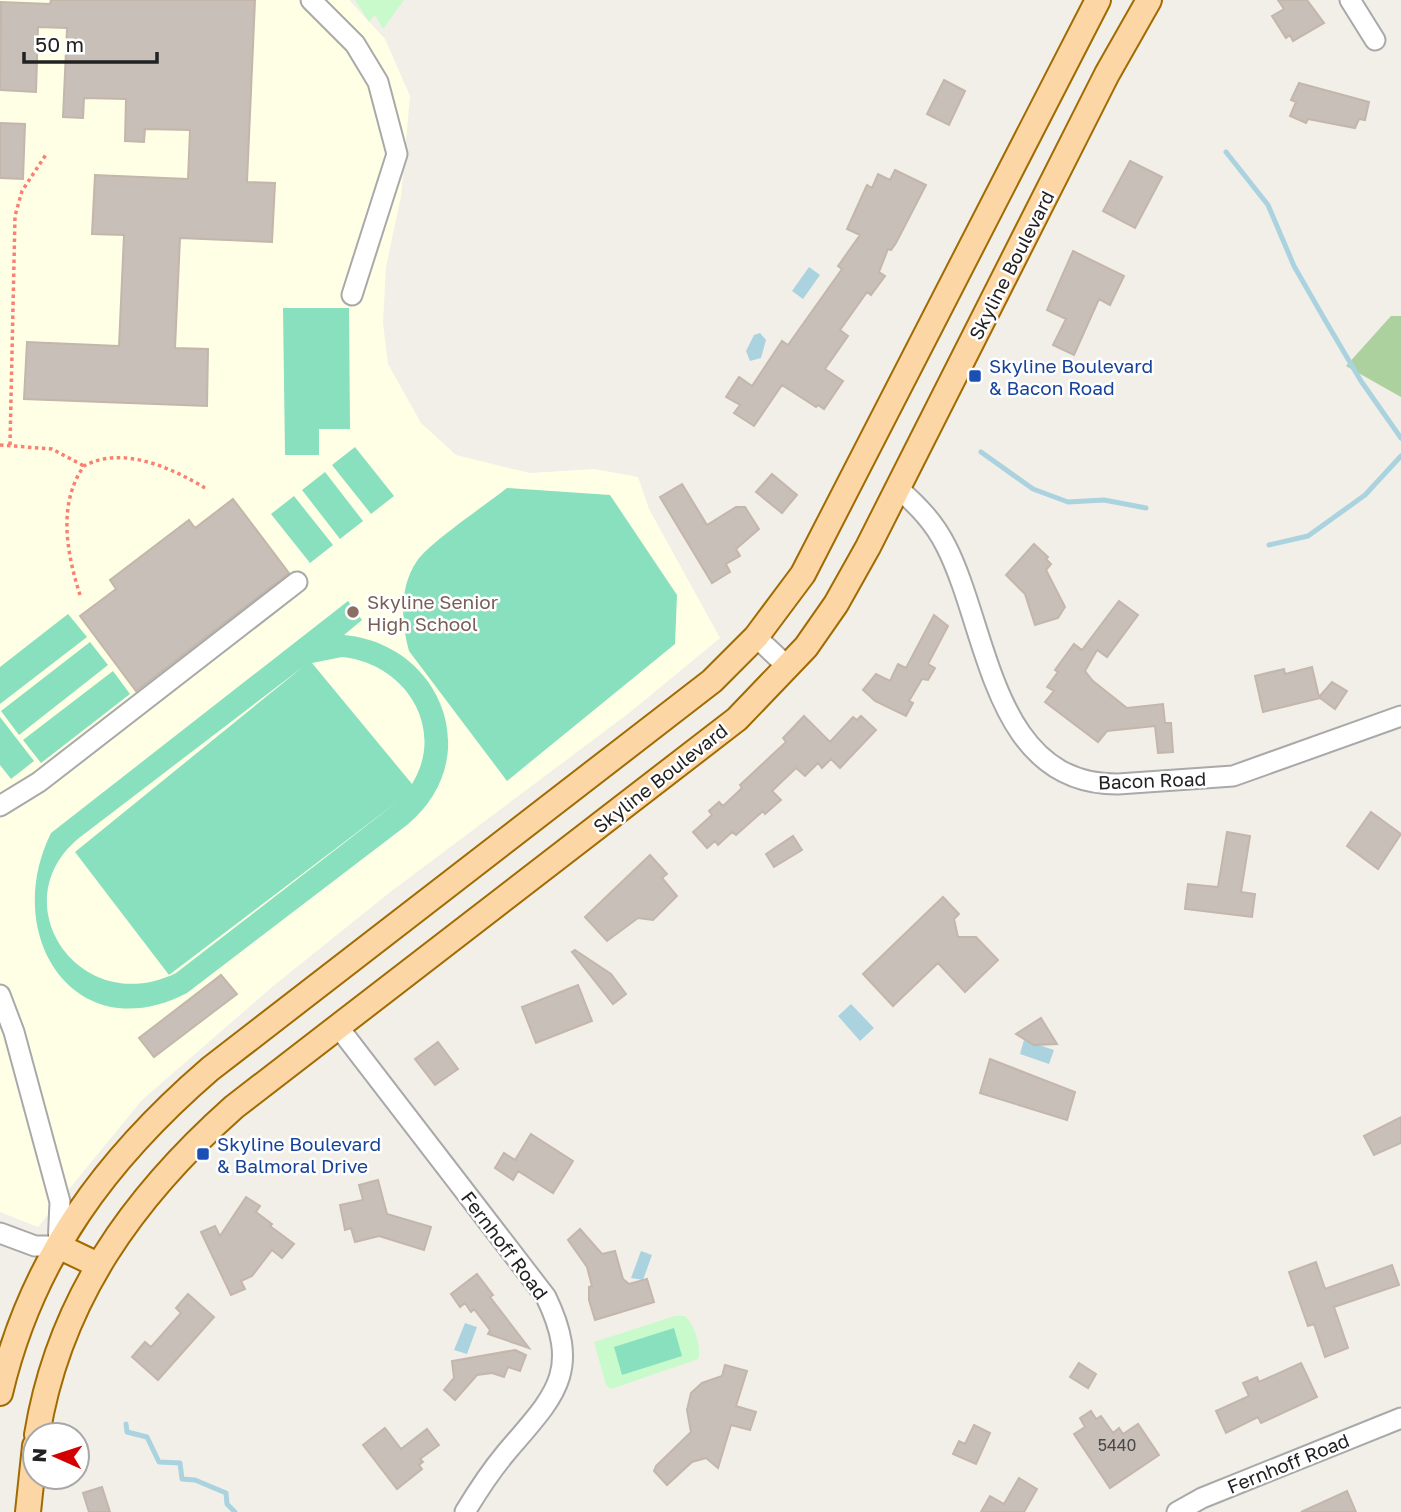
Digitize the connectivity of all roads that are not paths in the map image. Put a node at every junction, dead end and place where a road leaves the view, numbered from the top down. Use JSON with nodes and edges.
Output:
{"nodes":[{"id":1,"x":311,"y":0,"type":"edge"},
{"id":2,"x":1098,"y":0,"type":"edge"},
{"id":3,"x":1149,"y":0,"type":"edge"},
{"id":4,"x":1350,"y":0,"type":"edge"},
{"id":5,"x":1375,"y":40,"type":"dead end"},
{"id":6,"x":352,"y":295,"type":"dead end"},
{"id":7,"x":898,"y":488,"type":"junction"},
{"id":8,"x":297,"y":582,"type":"dead end"},
{"id":9,"x":756,"y":637,"type":"junction"},
{"id":10,"x":789,"y":668,"type":"junction"},
{"id":11,"x":1401,"y":716,"type":"edge"},
{"id":12,"x":0,"y":806,"type":"edge"},
{"id":13,"x":0,"y":995,"type":"edge"},
{"id":14,"x":339,"y":1027,"type":"junction"},
{"id":15,"x":0,"y":1233,"type":"edge"},
{"id":16,"x":58,"y":1246,"type":"junction"},
{"id":17,"x":98,"y":1265,"type":"junction"},
{"id":18,"x":0,"y":1393,"type":"edge"},
{"id":19,"x":1401,"y":1418,"type":"edge"},
{"id":20,"x":40,"y":1421,"type":"edge"},
{"id":21,"x":30,"y":1491,"type":"edge"},
{"id":22,"x":28,"y":1512,"type":"edge"},
{"id":23,"x":465,"y":1512,"type":"edge"},
{"id":24,"x":1177,"y":1512,"type":"edge"}],
"edges":[{"from":1,"to":6,"type":"street"},
{"from":2,"to":9,"type":"main road"},
{"from":3,"to":7,"type":"main road","name":"Skyline Boulevard"},
{"from":4,"to":5,"type":"street"},
{"from":7,"to":10,"type":"main road","name":"Skyline Boulevard"},
{"from":7,"to":11,"type":"street","name":"Bacon Road"},
{"from":8,"to":12,"type":"street"},
{"from":9,"to":10,"type":"street"},
{"from":9,"to":16,"type":"main road"},
{"from":10,"to":14,"type":"main road","name":"Skyline Boulevard"},
{"from":13,"to":16,"type":"street"},
{"from":14,"to":17,"type":"main road","name":"Skyline Boulevard"},
{"from":14,"to":23,"type":"street","name":"Fernhoff Road"},
{"from":15,"to":16,"type":"street"},
{"from":16,"to":17,"type":"main road"},
{"from":16,"to":18,"type":"main road"},
{"from":17,"to":20,"type":"main road","name":"Skyline Boulevard"},
{"from":19,"to":24,"type":"street","name":"Fernhoff Road"},
{"from":21,"to":22,"type":"main road"}]}
